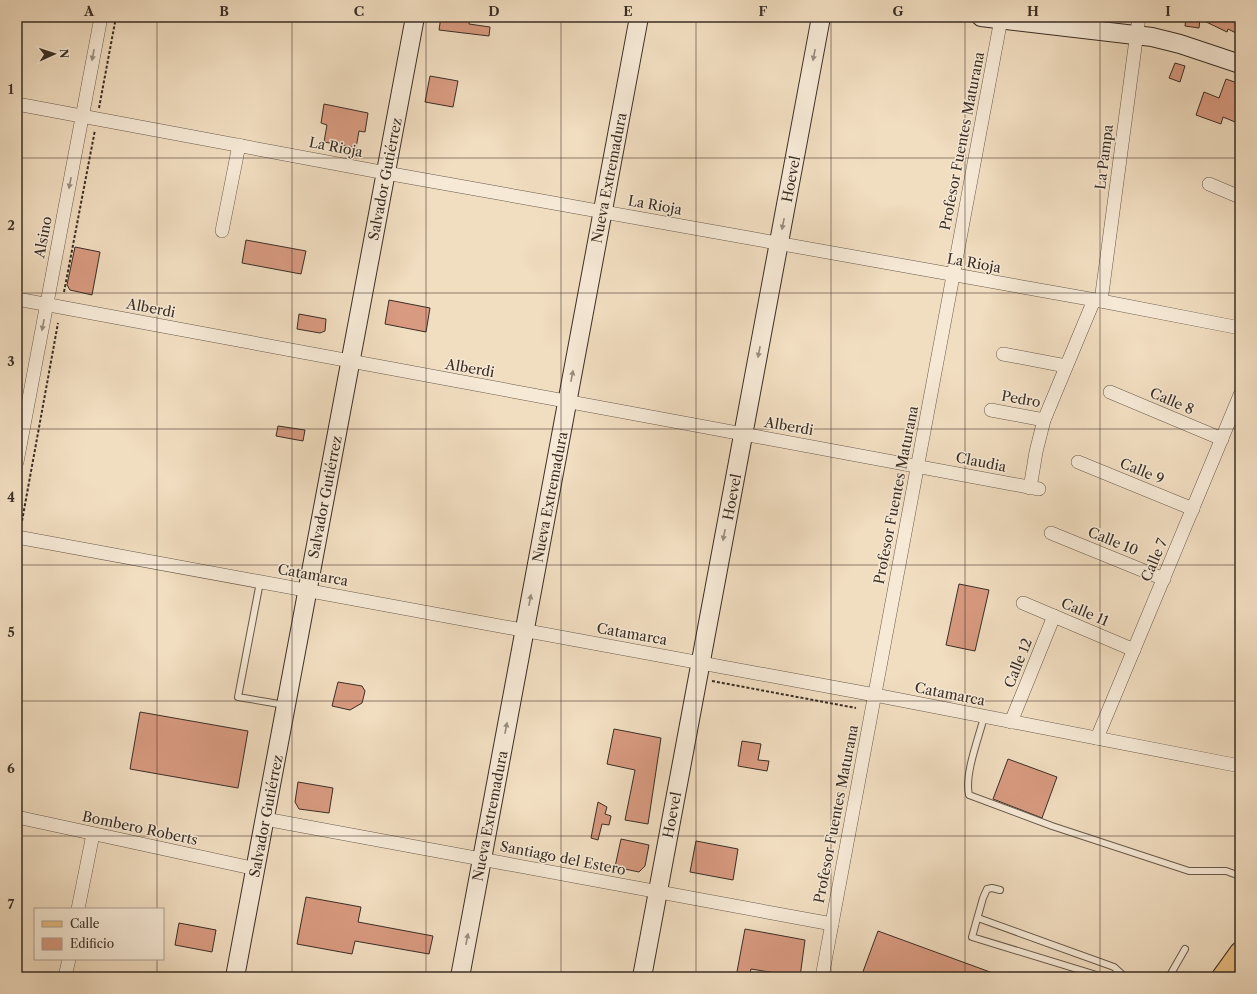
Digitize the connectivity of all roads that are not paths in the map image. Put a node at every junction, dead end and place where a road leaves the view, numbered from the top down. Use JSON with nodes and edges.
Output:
{"nodes":[{"id":1,"x":101,"y":17,"type":"edge"},
{"id":2,"x":415,"y":17,"type":"edge"},
{"id":3,"x":639,"y":17,"type":"edge"},
{"id":4,"x":821,"y":17,"type":"edge"},
{"id":5,"x":981,"y":17,"type":"edge"},
{"id":6,"x":1139,"y":17,"type":"edge"},
{"id":7,"x":1001,"y":19,"type":"junction"},
{"id":8,"x":1069,"y":22,"type":"edge"},
{"id":9,"x":1136,"y":35,"type":"junction"},
{"id":10,"x":1240,"y":64,"type":"edge"},
{"id":11,"x":17,"y":104,"type":"edge"},
{"id":12,"x":82,"y":116,"type":"junction"},
{"id":13,"x":239,"y":145,"type":"junction"},
{"id":14,"x":386,"y":173,"type":"junction"},
{"id":15,"x":1209,"y":184,"type":"dead end"},
{"id":16,"x":1240,"y":197,"type":"edge"},
{"id":17,"x":602,"y":212,"type":"junction"},
{"id":18,"x":222,"y":231,"type":"dead end"},
{"id":19,"x":779,"y":244,"type":"junction"},
{"id":20,"x":953,"y":275,"type":"junction"},
{"id":21,"x":17,"y":299,"type":"edge"},
{"id":22,"x":1098,"y":301,"type":"junction"},
{"id":23,"x":47,"y":305,"type":"junction"},
{"id":24,"x":1240,"y":328,"type":"edge"},
{"id":25,"x":1003,"y":354,"type":"dead end"},
{"id":26,"x":350,"y":362,"type":"junction"},
{"id":27,"x":1066,"y":366,"type":"junction"},
{"id":28,"x":1110,"y":392,"type":"dead end"},
{"id":29,"x":1240,"y":395,"type":"edge"},
{"id":30,"x":567,"y":402,"type":"junction"},
{"id":31,"x":991,"y":410,"type":"dead end"},
{"id":32,"x":1237,"y":411,"type":"edge"},
{"id":33,"x":1044,"y":420,"type":"junction"},
{"id":34,"x":744,"y":434,"type":"junction"},
{"id":35,"x":1222,"y":439,"type":"junction"},
{"id":36,"x":17,"y":462,"type":"edge"},
{"id":37,"x":1078,"y":462,"type":"dead end"},
{"id":38,"x":917,"y":466,"type":"junction"},
{"id":39,"x":1034,"y":488,"type":"joint"},
{"id":40,"x":1193,"y":509,"type":"junction"},
{"id":41,"x":1051,"y":533,"type":"dead end"},
{"id":42,"x":17,"y":536,"type":"edge"},
{"id":43,"x":1164,"y":579,"type":"junction"},
{"id":44,"x":260,"y":582,"type":"junction"},
{"id":45,"x":308,"y":590,"type":"junction"},
{"id":46,"x":1023,"y":604,"type":"dead end"},
{"id":47,"x":1054,"y":616,"type":"junction"},
{"id":48,"x":525,"y":630,"type":"junction"},
{"id":49,"x":1134,"y":650,"type":"junction"},
{"id":50,"x":700,"y":663,"type":"junction"},
{"id":51,"x":875,"y":695,"type":"junction"},
{"id":52,"x":286,"y":706,"type":"junction"},
{"id":53,"x":984,"y":717,"type":"junction"},
{"id":54,"x":1011,"y":722,"type":"junction"},
{"id":55,"x":1098,"y":738,"type":"junction"},
{"id":56,"x":1240,"y":766,"type":"edge"},
{"id":57,"x":17,"y":817,"type":"edge"},
{"id":58,"x":265,"y":819,"type":"junction"},
{"id":59,"x":92,"y":834,"type":"junction"},
{"id":60,"x":482,"y":859,"type":"junction"},
{"id":61,"x":256,"y":869,"type":"junction"},
{"id":62,"x":1240,"y":876,"type":"edge"},
{"id":63,"x":1000,"y":890,"type":"dead end"},
{"id":64,"x":658,"y":892,"type":"junction"},
{"id":65,"x":78,"y":908,"type":"edge"},
{"id":66,"x":978,"y":918,"type":"junction"},
{"id":67,"x":832,"y":924,"type":"junction"},
{"id":68,"x":1185,"y":949,"type":"dead end"},
{"id":69,"x":1240,"y":952,"type":"edge"},
{"id":70,"x":69,"y":960,"type":"edge"},
{"id":71,"x":65,"y":977,"type":"edge"},
{"id":72,"x":236,"y":977,"type":"edge"},
{"id":73,"x":460,"y":977,"type":"edge"},
{"id":74,"x":642,"y":977,"type":"edge"},
{"id":75,"x":822,"y":977,"type":"edge"},
{"id":76,"x":1103,"y":977,"type":"edge"},
{"id":77,"x":1124,"y":977,"type":"edge"},
{"id":78,"x":1169,"y":977,"type":"edge"},
{"id":79,"x":1222,"y":977,"type":"edge"}],
"edges":[{"from":1,"to":12,"type":"street","name":"Alsino","one_way":true},
{"from":2,"to":14,"type":"street","name":"Salvador Gutiérrez"},
{"from":3,"to":17,"type":"street","name":"Nueva Extremadura"},
{"from":4,"to":19,"type":"street","name":"Hoevel","one_way":true},
{"from":5,"to":7,"type":"street"},
{"from":6,"to":9,"type":"street","name":"La Pampa"},
{"from":7,"to":8,"type":"street"},
{"from":7,"to":20,"type":"street","name":"Profesor Fuentes Maturana"},
{"from":8,"to":9,"type":"street"},
{"from":9,"to":10,"type":"street"},
{"from":9,"to":22,"type":"street","name":"La Pampa"},
{"from":11,"to":12,"type":"street","name":"La Rioja"},
{"from":12,"to":13,"type":"street","name":"La Rioja"},
{"from":12,"to":23,"type":"street","name":"Alsino","one_way":true},
{"from":13,"to":14,"type":"street","name":"La Rioja"},
{"from":13,"to":18,"type":"street"},
{"from":14,"to":17,"type":"street","name":"La Rioja"},
{"from":14,"to":26,"type":"street","name":"Salvador Gutiérrez"},
{"from":15,"to":16,"type":"street"},
{"from":17,"to":19,"type":"street","name":"La Rioja"},
{"from":30,"to":17,"type":"street","name":"Nueva Extremadura","one_way":true},
{"from":19,"to":20,"type":"street","name":"La Rioja"},
{"from":19,"to":34,"type":"street","name":"Hoevel","one_way":true},
{"from":20,"to":22,"type":"street","name":"La Rioja"},
{"from":20,"to":38,"type":"street","name":"Profesor Fuentes Maturana"},
{"from":21,"to":23,"type":"street","name":"Alberdi"},
{"from":22,"to":24,"type":"street","name":"La Rioja"},
{"from":22,"to":27,"type":"street","name":"La Pampa"},
{"from":23,"to":26,"type":"street","name":"Alberdi"},
{"from":23,"to":36,"type":"street","name":"Alsino","one_way":true},
{"from":25,"to":27,"type":"street"},
{"from":26,"to":30,"type":"street","name":"Alberdi"},
{"from":26,"to":45,"type":"street","name":"Salvador Gutiérrez"},
{"from":27,"to":33,"type":"street","name":"La Pampa"},
{"from":28,"to":35,"type":"street","name":"Calle 8"},
{"from":29,"to":32,"type":"street","name":"Calle 7"},
{"from":30,"to":34,"type":"street","name":"Alberdi"},
{"from":48,"to":30,"type":"street","name":"Nueva Extremadura","one_way":true},
{"from":31,"to":33,"type":"street","name":"Pedro"},
{"from":32,"to":35,"type":"street","name":"Calle 7"},
{"from":33,"to":39,"type":"street","name":"La Pampa"},
{"from":34,"to":38,"type":"street","name":"Alberdi"},
{"from":34,"to":50,"type":"street","name":"Hoevel","one_way":true},
{"from":35,"to":40,"type":"street","name":"Calle 7"},
{"from":37,"to":40,"type":"street","name":"Calle 9"},
{"from":38,"to":39,"type":"street","name":"Claudia"},
{"from":38,"to":51,"type":"street","name":"Profesor Fuentes Maturana"},
{"from":40,"to":43,"type":"street","name":"Calle 7"},
{"from":41,"to":43,"type":"street","name":"Calle 10"},
{"from":42,"to":44,"type":"street","name":"Catamarca"},
{"from":43,"to":49,"type":"street","name":"Calle 7"},
{"from":44,"to":45,"type":"street","name":"Catamarca"},
{"from":44,"to":52,"type":"lane"},
{"from":45,"to":48,"type":"street","name":"Catamarca"},
{"from":45,"to":52,"type":"street","name":"Salvador Gutiérrez"},
{"from":46,"to":47,"type":"street","name":"Calle 11"},
{"from":47,"to":49,"type":"street","name":"Calle 11"},
{"from":47,"to":54,"type":"street","name":"Calle 12"},
{"from":48,"to":50,"type":"street","name":"Catamarca"},
{"from":60,"to":48,"type":"street","name":"Nueva Extremadura","one_way":true},
{"from":49,"to":55,"type":"street","name":"Calle 7"},
{"from":50,"to":51,"type":"street","name":"Catamarca"},
{"from":50,"to":64,"type":"street","name":"Hoevel"},
{"from":51,"to":53,"type":"street","name":"Catamarca"},
{"from":51,"to":67,"type":"street","name":"Profesor Fuentes Maturana"},
{"from":52,"to":58,"type":"street","name":"Salvador Gutiérrez"},
{"from":53,"to":54,"type":"street","name":"Catamarca"},
{"from":53,"to":62,"type":"lane"},
{"from":54,"to":55,"type":"street","name":"Catamarca"},
{"from":55,"to":56,"type":"street","name":"Catamarca"},
{"from":57,"to":59,"type":"street","name":"Bombero Roberts"},
{"from":58,"to":60,"type":"street","name":"Santiago del Estero"},
{"from":58,"to":61,"type":"street","name":"Salvador Gutiérrez"},
{"from":59,"to":61,"type":"street","name":"Bombero Roberts"},
{"from":59,"to":65,"type":"street"},
{"from":60,"to":64,"type":"street","name":"Santiago del Estero"},
{"from":73,"to":60,"type":"street","name":"Nueva Extremadura","one_way":true},
{"from":61,"to":72,"type":"street","name":"Salvador Gutiérrez"},
{"from":63,"to":66,"type":"lane"},
{"from":64,"to":67,"type":"street","name":"Santiago del Estero"},
{"from":64,"to":74,"type":"street","name":"Hoevel"},
{"from":66,"to":76,"type":"lane"},
{"from":66,"to":77,"type":"lane"},
{"from":67,"to":75,"type":"street","name":"Profesor Fuentes Maturana"},
{"from":68,"to":78,"type":"lane"},
{"from":69,"to":79,"type":"main road"},
{"from":70,"to":71,"type":"street"}]}
